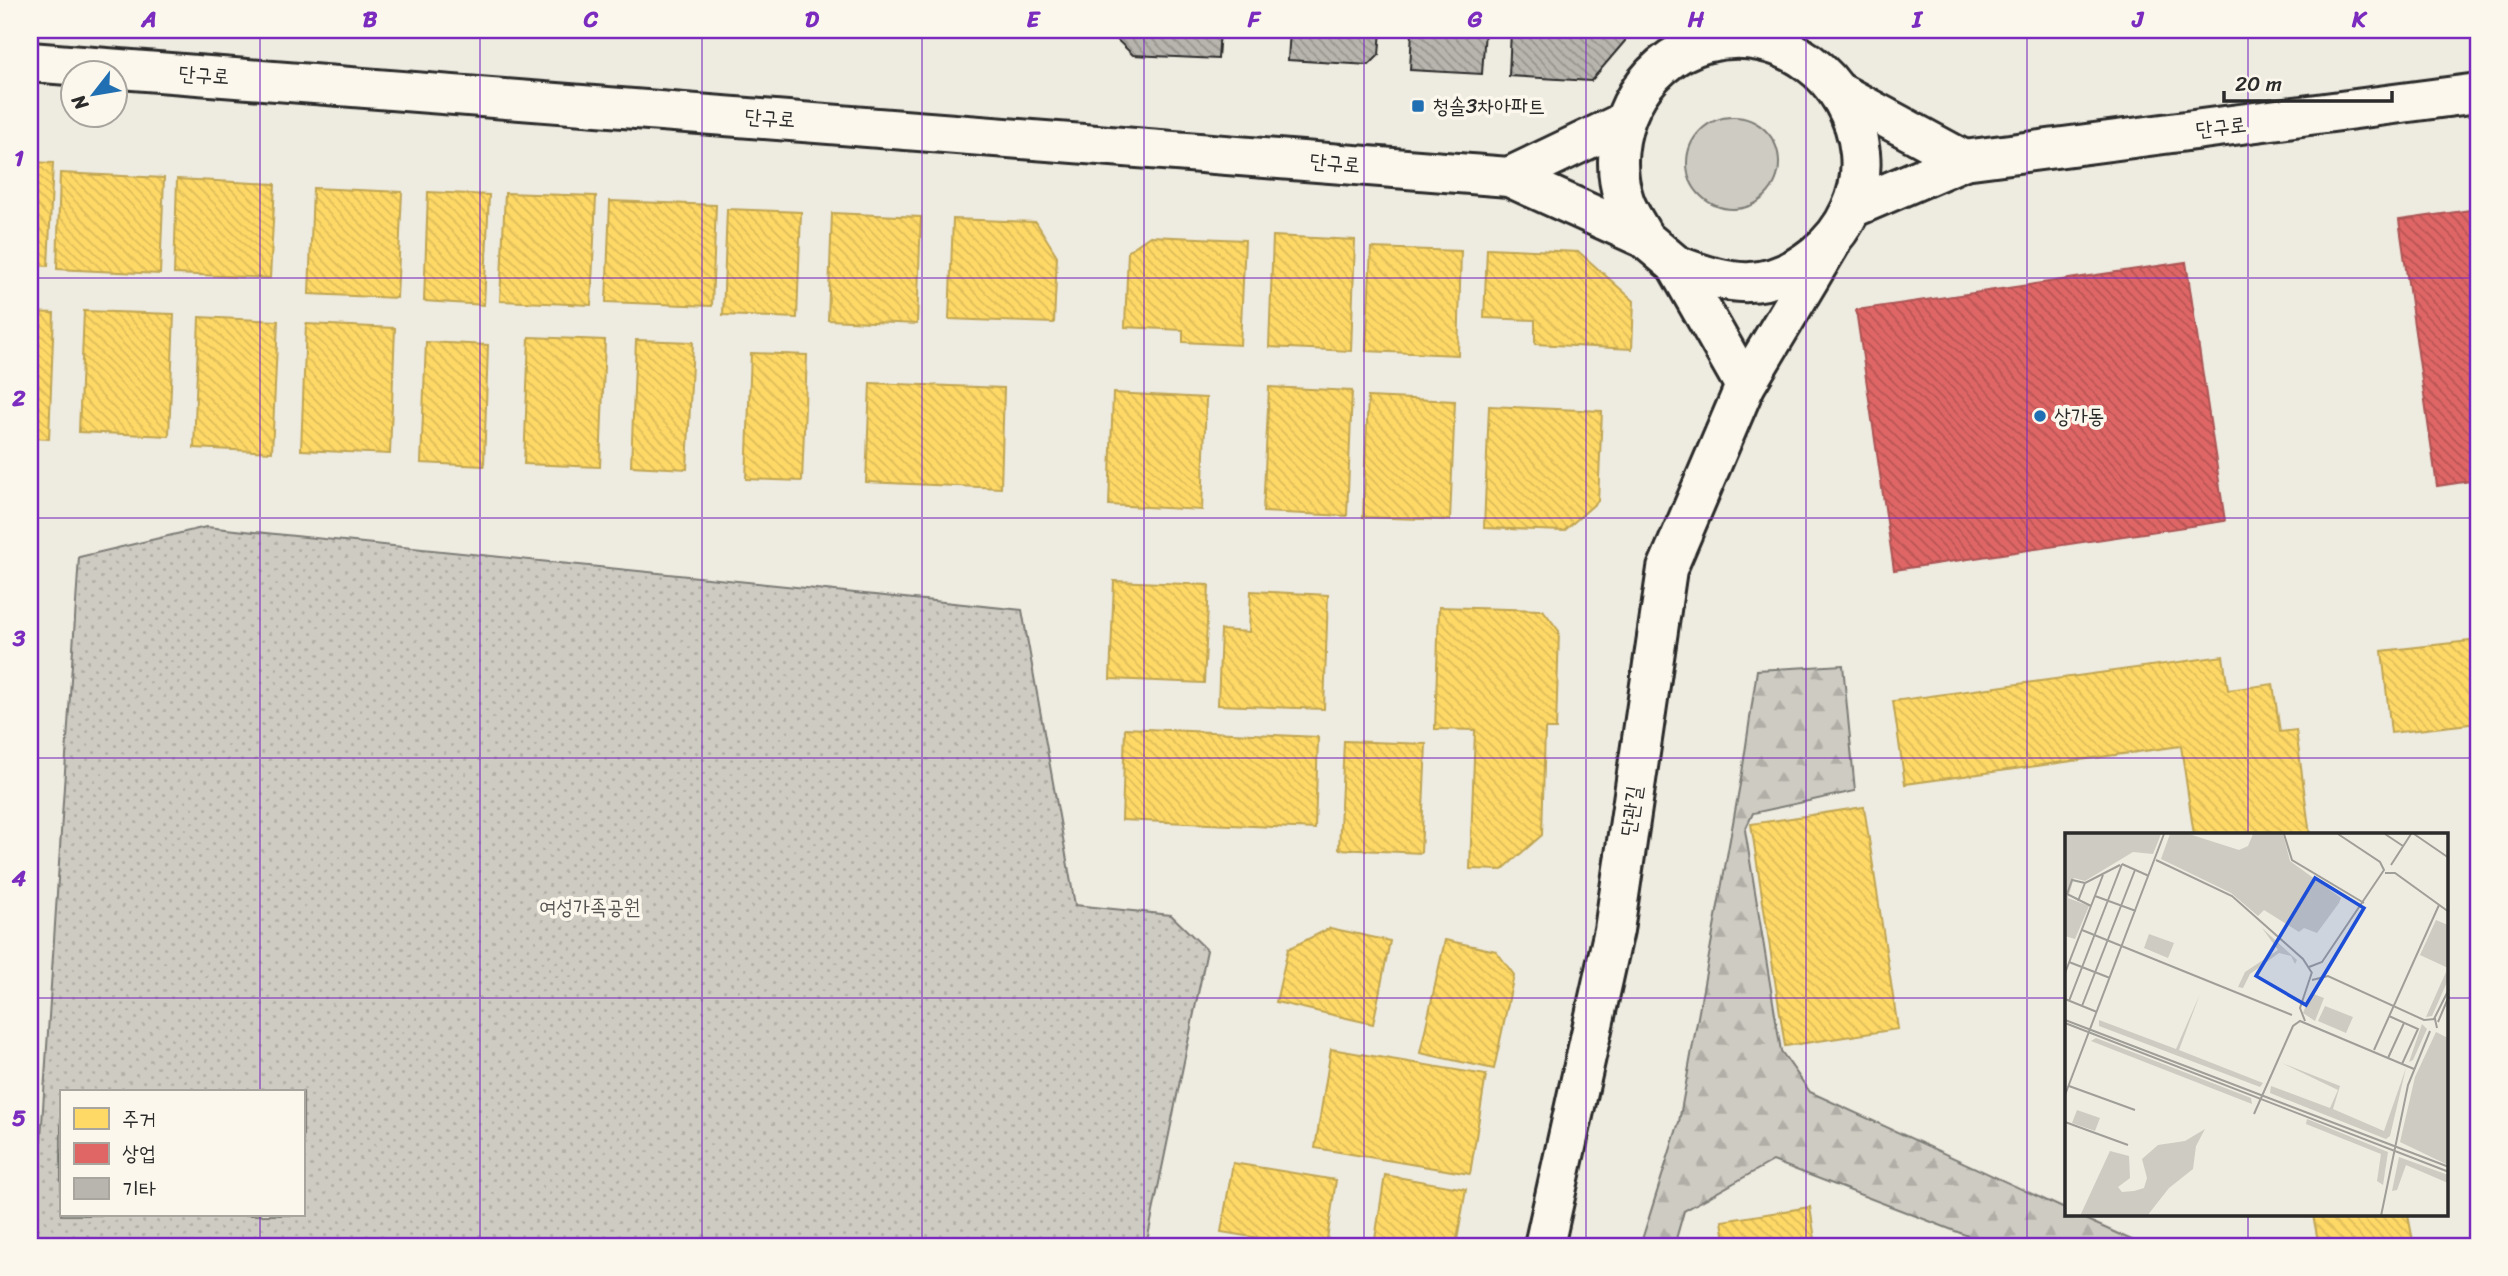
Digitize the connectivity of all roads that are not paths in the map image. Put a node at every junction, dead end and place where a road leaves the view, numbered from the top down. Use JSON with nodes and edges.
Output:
{"nodes":[{"id":1,"x":1777,"y":37,"type":"edge"},
{"id":2,"x":1673,"y":45,"type":"edge"},
{"id":3,"x":30,"y":62,"type":"edge"},
{"id":4,"x":2478,"y":93,"type":"edge"},
{"id":5,"x":1842,"y":94,"type":"junction"},
{"id":6,"x":1622,"y":123,"type":"junction"},
{"id":7,"x":1964,"y":160,"type":"junction"},
{"id":8,"x":1510,"y":177,"type":"junction"},
{"id":9,"x":1852,"y":208,"type":"junction"},
{"id":10,"x":1644,"y":238,"type":"junction"},
{"id":11,"x":1830,"y":244,"type":"junction"},
{"id":12,"x":1676,"y":265,"type":"junction"},
{"id":13,"x":1745,"y":386,"type":"junction"},
{"id":14,"x":1544,"y":1246,"type":"edge"}],
"edges":[{"from":1,"to":2,"type":"street"},
{"from":1,"to":5,"type":"street"},
{"from":2,"to":6,"type":"street"},
{"from":3,"to":8,"type":"street","name":"단구로"},
{"from":4,"to":7,"type":"street","name":"단구로"},
{"from":5,"to":7,"type":"street"},
{"from":5,"to":9,"type":"street"},
{"from":6,"to":8,"type":"street"},
{"from":6,"to":10,"type":"street"},
{"from":7,"to":9,"type":"street","name":"단구로"},
{"from":8,"to":10,"type":"street"},
{"from":9,"to":11,"type":"street"},
{"from":10,"to":12,"type":"street"},
{"from":11,"to":12,"type":"street"},
{"from":11,"to":13,"type":"street","name":"단관길"},
{"from":12,"to":13,"type":"street"},
{"from":13,"to":14,"type":"street","name":"단관길"}]}
